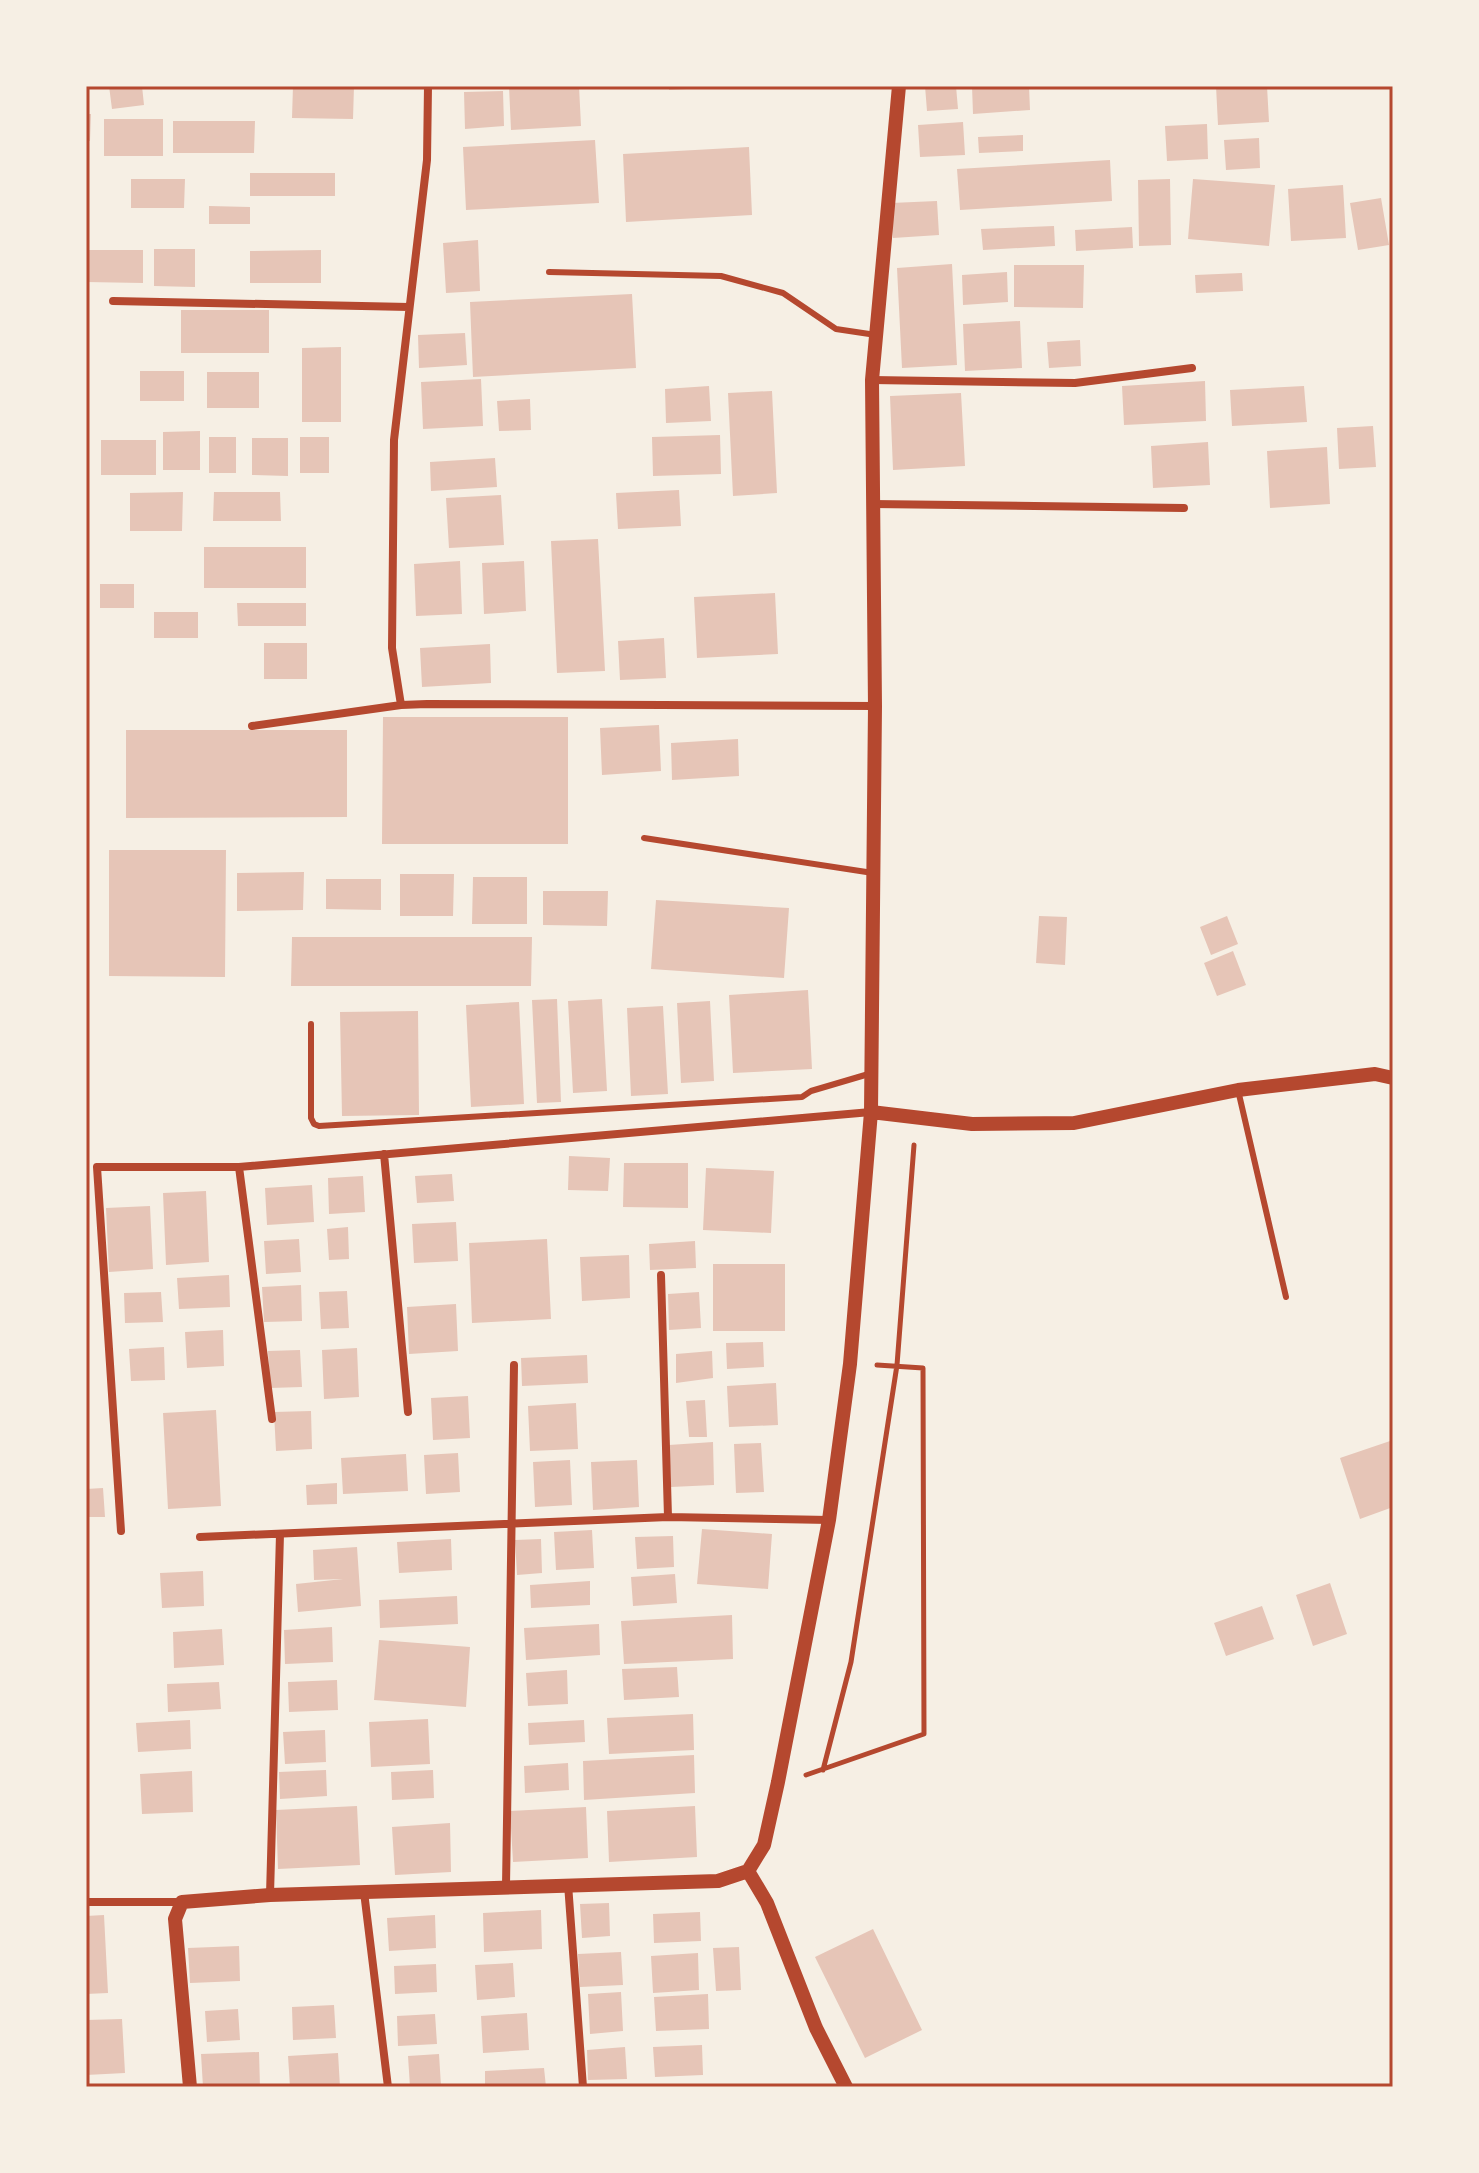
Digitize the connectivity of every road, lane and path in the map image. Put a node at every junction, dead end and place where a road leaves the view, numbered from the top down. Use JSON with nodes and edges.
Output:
{"nodes":[{"id":1,"x":428,"y":86,"type":"edge"},
{"id":2,"x":899,"y":86,"type":"edge"},
{"id":3,"x":549,"y":272,"type":"dead end"},
{"id":4,"x":113,"y":301,"type":"dead end"},
{"id":5,"x":409,"y":307,"type":"junction"},
{"id":6,"x":877,"y":336,"type":"junction"},
{"id":7,"x":1192,"y":368,"type":"dead end"},
{"id":8,"x":872,"y":380,"type":"junction"},
{"id":9,"x":872,"y":504,"type":"junction"},
{"id":10,"x":1184,"y":508,"type":"dead end"},
{"id":11,"x":401,"y":705,"type":"junction"},
{"id":12,"x":875,"y":706,"type":"junction"},
{"id":13,"x":252,"y":726,"type":"dead end"},
{"id":14,"x":644,"y":838,"type":"dead end"},
{"id":15,"x":873,"y":873,"type":"junction"},
{"id":16,"x":311,"y":1024,"type":"dead end"},
{"id":17,"x":872,"y":1073,"type":"junction"},
{"id":18,"x":1393,"y":1078,"type":"edge"},
{"id":19,"x":1238,"y":1090,"type":"junction"},
{"id":20,"x":871,"y":1112,"type":"junction"},
{"id":21,"x":917,"y":1116,"type":"junction"},
{"id":22,"x":384,"y":1154,"type":"junction"},
{"id":23,"x":239,"y":1167,"type":"junction"},
{"id":24,"x":661,"y":1275,"type":"dead end"},
{"id":25,"x":1286,"y":1297,"type":"dead end"},
{"id":26,"x":850,"y":1364,"type":"junction"},
{"id":27,"x":514,"y":1365,"type":"dead end"},
{"id":28,"x":897,"y":1365,"type":"junction"},
{"id":29,"x":408,"y":1412,"type":"dead end"},
{"id":30,"x":272,"y":1419,"type":"dead end"},
{"id":31,"x":668,"y":1517,"type":"junction"},
{"id":32,"x":829,"y":1520,"type":"junction"},
{"id":33,"x":510,"y":1525,"type":"junction"},
{"id":34,"x":121,"y":1531,"type":"dead end"},
{"id":35,"x":280,"y":1534,"type":"junction"},
{"id":36,"x":200,"y":1537,"type":"dead end"},
{"id":37,"x":823,"y":1770,"type":"junction"},
{"id":38,"x":778,"y":1782,"type":"junction"},
{"id":39,"x":748,"y":1871,"type":"junction"},
{"id":40,"x":568,"y":1883,"type":"junction"},
{"id":41,"x":506,"y":1886,"type":"junction"},
{"id":42,"x":364,"y":1892,"type":"junction"},
{"id":43,"x":270,"y":1895,"type":"junction"},
{"id":44,"x":86,"y":1902,"type":"edge"},
{"id":45,"x":182,"y":1902,"type":"junction"},
{"id":46,"x":190,"y":2087,"type":"edge"},
{"id":47,"x":388,"y":2087,"type":"edge"},
{"id":48,"x":583,"y":2087,"type":"edge"},
{"id":49,"x":846,"y":2087,"type":"edge"}],
"edges":[{"from":1,"to":5,"type":"street"},
{"from":2,"to":6,"type":"street"},
{"from":3,"to":6,"type":"lane"},
{"from":4,"to":5,"type":"street"},
{"from":5,"to":11,"type":"street"},
{"from":6,"to":8,"type":"street"},
{"from":7,"to":8,"type":"street"},
{"from":8,"to":9,"type":"street"},
{"from":9,"to":10,"type":"street"},
{"from":9,"to":12,"type":"street"},
{"from":11,"to":12,"type":"street"},
{"from":11,"to":13,"type":"street"},
{"from":12,"to":15,"type":"street"},
{"from":14,"to":15,"type":"lane"},
{"from":15,"to":17,"type":"street"},
{"from":16,"to":17,"type":"lane"},
{"from":17,"to":20,"type":"street"},
{"from":18,"to":19,"type":"street"},
{"from":19,"to":21,"type":"street"},
{"from":19,"to":25,"type":"lane"},
{"from":20,"to":21,"type":"street"},
{"from":20,"to":22,"type":"street"},
{"from":20,"to":26,"type":"street"},
{"from":21,"to":28,"type":"path"},
{"from":22,"to":23,"type":"street"},
{"from":22,"to":29,"type":"street"},
{"from":23,"to":30,"type":"street"},
{"from":23,"to":34,"type":"street"},
{"from":24,"to":31,"type":"street"},
{"from":26,"to":28,"type":"path"},
{"from":26,"to":32,"type":"street"},
{"from":27,"to":33,"type":"street"},
{"from":28,"to":37,"type":"path"},
{"from":28,"to":37,"type":"path"},
{"from":31,"to":32,"type":"street"},
{"from":31,"to":33,"type":"street"},
{"from":32,"to":38,"type":"street"},
{"from":33,"to":35,"type":"street"},
{"from":33,"to":41,"type":"street"},
{"from":35,"to":36,"type":"street"},
{"from":35,"to":43,"type":"street"},
{"from":37,"to":38,"type":"path"},
{"from":38,"to":39,"type":"street"},
{"from":39,"to":40,"type":"street"},
{"from":39,"to":49,"type":"street"},
{"from":40,"to":41,"type":"street"},
{"from":40,"to":48,"type":"street"},
{"from":41,"to":42,"type":"street"},
{"from":42,"to":43,"type":"street"},
{"from":42,"to":47,"type":"street"},
{"from":43,"to":45,"type":"street"},
{"from":44,"to":45,"type":"street"},
{"from":45,"to":46,"type":"street"}]}
